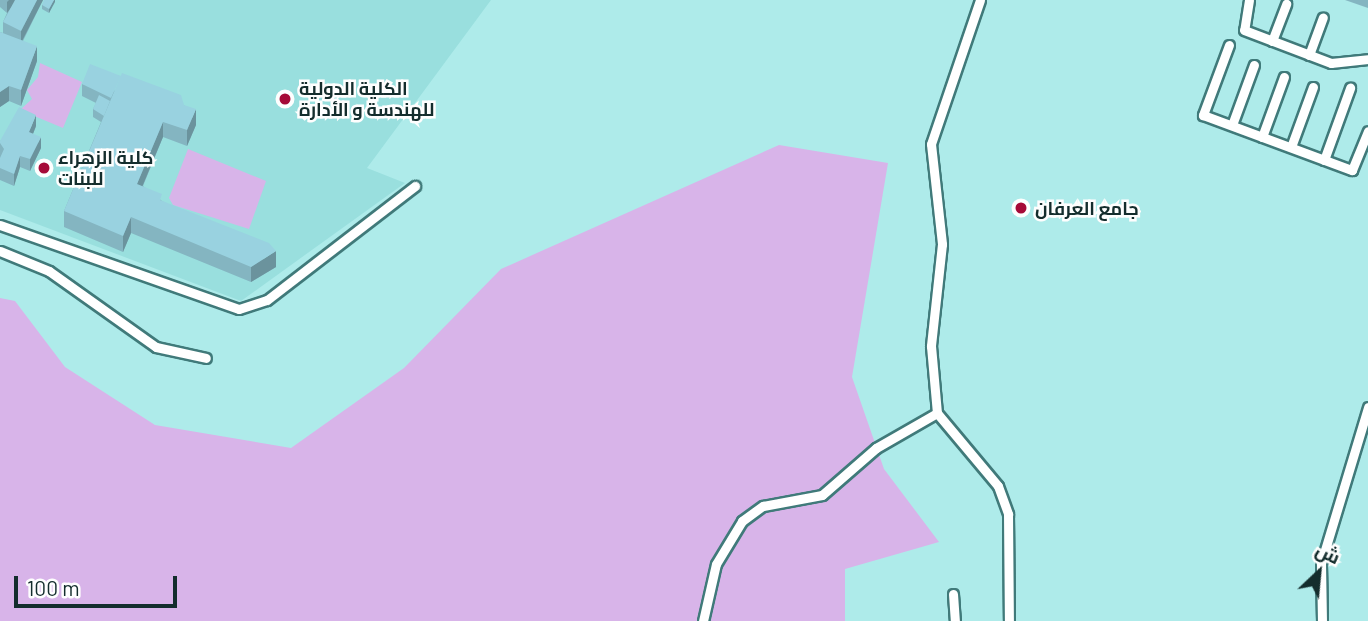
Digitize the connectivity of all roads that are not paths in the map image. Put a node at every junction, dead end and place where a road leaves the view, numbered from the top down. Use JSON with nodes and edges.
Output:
{"nodes":[{"id":1,"x":980,"y":0,"type":"edge"},
{"id":2,"x":1249,"y":0,"type":"edge"},
{"id":3,"x":1286,"y":4,"type":"dead end"},
{"id":4,"x":1323,"y":17,"type":"dead end"},
{"id":5,"x":1272,"y":41,"type":"junction"},
{"id":6,"x":1229,"y":45,"type":"dead end"},
{"id":7,"x":1309,"y":55,"type":"junction"},
{"id":8,"x":1368,"y":59,"type":"edge"},
{"id":9,"x":1255,"y":65,"type":"dead end"},
{"id":10,"x":1284,"y":77,"type":"dead end"},
{"id":11,"x":1313,"y":87,"type":"dead end"},
{"id":12,"x":1350,"y":88,"type":"dead end"},
{"id":13,"x":1232,"y":125,"type":"junction"},
{"id":14,"x":1368,"y":131,"type":"edge"},
{"id":15,"x":1262,"y":137,"type":"junction"},
{"id":16,"x":1291,"y":147,"type":"junction"},
{"id":17,"x":1324,"y":160,"type":"junction"},
{"id":18,"x":415,"y":186,"type":"dead end"},
{"id":19,"x":0,"y":225,"type":"edge"},
{"id":20,"x":0,"y":251,"type":"edge"},
{"id":21,"x":206,"y":358,"type":"dead end"},
{"id":22,"x":1368,"y":407,"type":"edge"},
{"id":23,"x":937,"y":413,"type":"junction"},
{"id":24,"x":953,"y":594,"type":"dead end"},
{"id":25,"x":702,"y":621,"type":"edge"},
{"id":26,"x":955,"y":621,"type":"edge"},
{"id":27,"x":1009,"y":621,"type":"edge"},
{"id":28,"x":1322,"y":621,"type":"edge"}],
"edges":[{"from":1,"to":23,"type":"street"},
{"from":2,"to":5,"type":"street"},
{"from":3,"to":5,"type":"street"},
{"from":4,"to":7,"type":"street"},
{"from":5,"to":7,"type":"street"},
{"from":6,"to":13,"type":"street"},
{"from":7,"to":8,"type":"street"},
{"from":9,"to":13,"type":"street"},
{"from":10,"to":15,"type":"street"},
{"from":11,"to":16,"type":"street"},
{"from":12,"to":17,"type":"street"},
{"from":13,"to":15,"type":"street"},
{"from":14,"to":17,"type":"street"},
{"from":15,"to":16,"type":"street"},
{"from":16,"to":17,"type":"street"},
{"from":18,"to":19,"type":"street"},
{"from":20,"to":21,"type":"street"},
{"from":22,"to":28,"type":"street"},
{"from":23,"to":25,"type":"street"},
{"from":23,"to":27,"type":"street"},
{"from":24,"to":26,"type":"street"}]}
